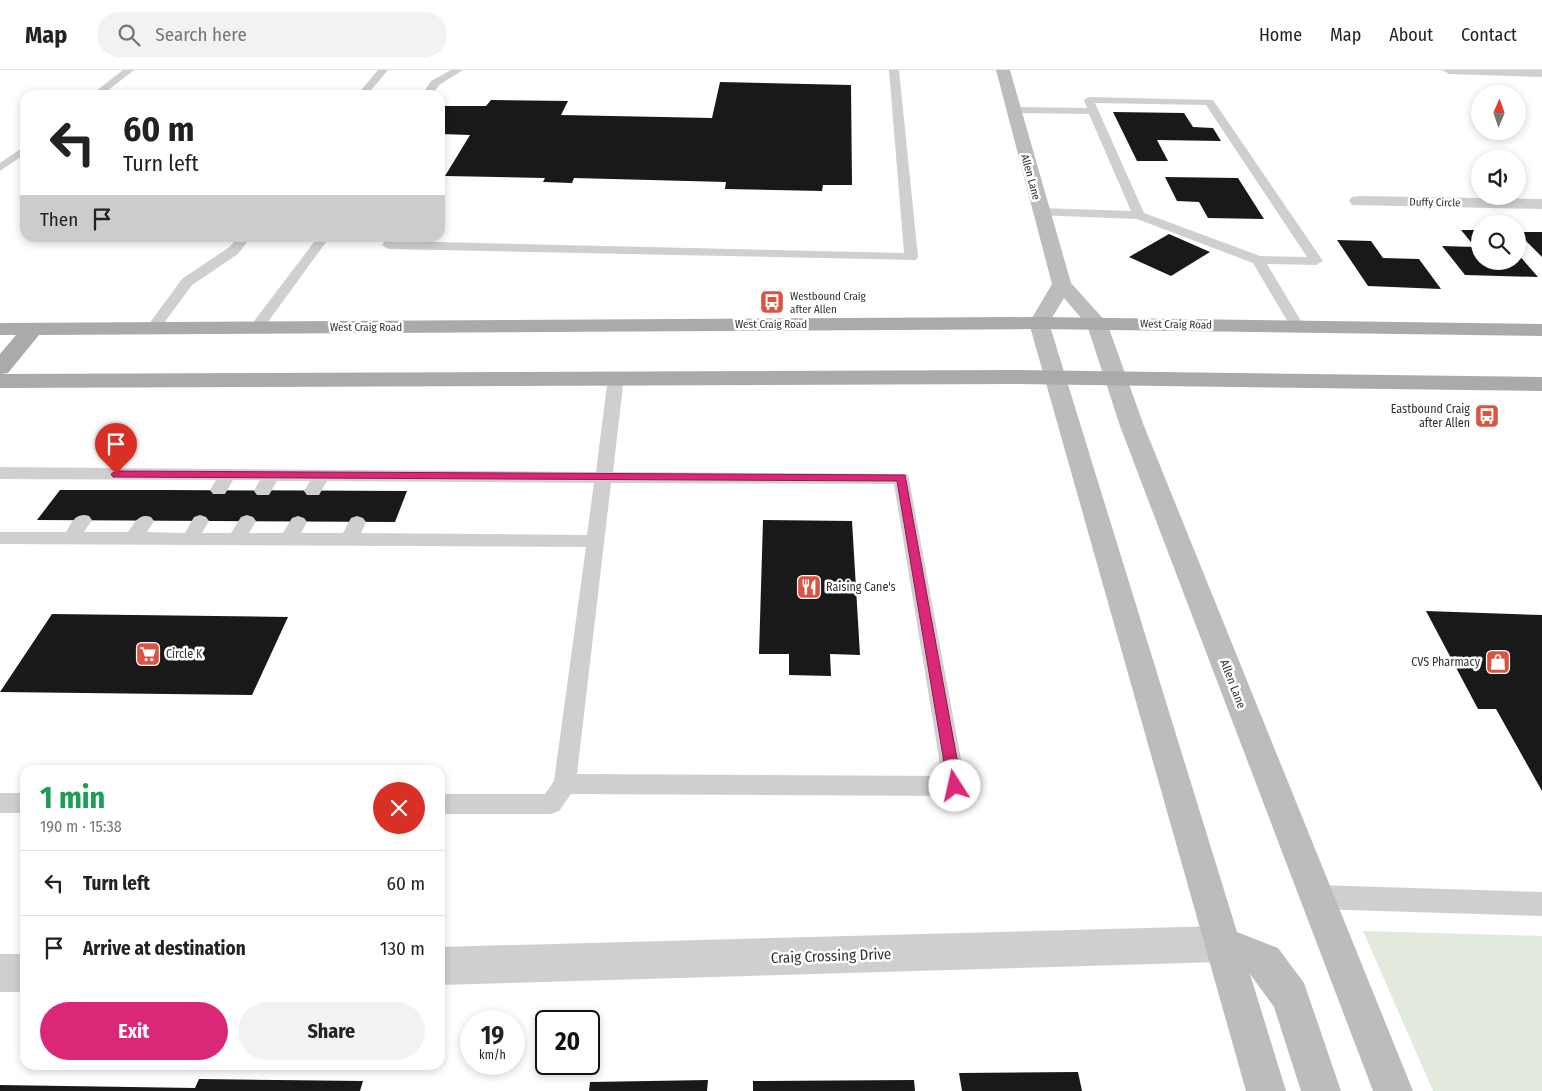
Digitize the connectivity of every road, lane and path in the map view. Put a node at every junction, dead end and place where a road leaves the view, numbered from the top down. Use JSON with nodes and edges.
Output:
{"nodes":[{"id":1,"x":128,"y":70,"type":"edge"},
{"id":2,"x":383,"y":70,"type":"edge"},
{"id":3,"x":458,"y":70,"type":"edge"},
{"id":4,"x":894,"y":70,"type":"edge"},
{"id":5,"x":1003,"y":70,"type":"edge"},
{"id":6,"x":1449,"y":70,"type":"edge"},
{"id":7,"x":1542,"y":73,"type":"edge"},
{"id":8,"x":102,"y":90,"type":"edge"},
{"id":9,"x":366,"y":90,"type":"edge"},
{"id":10,"x":430,"y":90,"type":"edge"},
{"id":11,"x":1014,"y":110,"type":"junction"},
{"id":12,"x":1093,"y":111,"type":"junction"},
{"id":13,"x":20,"y":153,"type":"edge"},
{"id":14,"x":0,"y":168,"type":"edge"},
{"id":15,"x":1358,"y":201,"type":"dead end"},
{"id":16,"x":1542,"y":204,"type":"edge"},
{"id":17,"x":1040,"y":212,"type":"junction"},
{"id":18,"x":1139,"y":215,"type":"junction"},
{"id":19,"x":241,"y":242,"type":"edge"},
{"id":20,"x":320,"y":242,"type":"edge"},
{"id":21,"x":390,"y":242,"type":"edge"},
{"id":22,"x":1258,"y":260,"type":"junction"},
{"id":23,"x":1062,"y":284,"type":"junction"},
{"id":24,"x":1039,"y":323,"type":"junction"},
{"id":25,"x":1097,"y":323,"type":"junction"},
{"id":26,"x":1297,"y":326,"type":"junction"},
{"id":27,"x":257,"y":327,"type":"junction"},
{"id":28,"x":153,"y":328,"type":"junction"},
{"id":29,"x":0,"y":329,"type":"edge"},
{"id":30,"x":33,"y":329,"type":"junction"},
{"id":31,"x":1542,"y":330,"type":"edge"},
{"id":32,"x":0,"y":368,"type":"edge"},
{"id":33,"x":616,"y":377,"type":"junction"},
{"id":34,"x":1054,"y":377,"type":"junction"},
{"id":35,"x":1115,"y":377,"type":"junction"},
{"id":36,"x":0,"y":381,"type":"edge"},
{"id":37,"x":1542,"y":384,"type":"edge"},
{"id":38,"x":0,"y":473,"type":"edge"},
{"id":39,"x":116,"y":474,"type":"junction"},
{"id":40,"x":174,"y":474,"type":"junction"},
{"id":41,"x":228,"y":474,"type":"junction"},
{"id":42,"x":271,"y":475,"type":"junction"},
{"id":43,"x":321,"y":475,"type":"junction"},
{"id":44,"x":604,"y":476,"type":"junction"},
{"id":45,"x":105,"y":490,"type":"dead end"},
{"id":46,"x":164,"y":490,"type":"dead end"},
{"id":47,"x":219,"y":490,"type":"dead end"},
{"id":48,"x":263,"y":491,"type":"dead end"},
{"id":49,"x":313,"y":491,"type":"dead end"},
{"id":50,"x":83,"y":520,"type":"dead end"},
{"id":51,"x":145,"y":521,"type":"dead end"},
{"id":52,"x":200,"y":521,"type":"dead end"},
{"id":53,"x":247,"y":521,"type":"dead end"},
{"id":54,"x":298,"y":522,"type":"dead end"},
{"id":55,"x":357,"y":522,"type":"dead end"},
{"id":56,"x":0,"y":538,"type":"edge"},
{"id":57,"x":71,"y":538,"type":"junction"},
{"id":58,"x":133,"y":539,"type":"junction"},
{"id":59,"x":190,"y":539,"type":"junction"},
{"id":60,"x":237,"y":539,"type":"junction"},
{"id":61,"x":289,"y":540,"type":"junction"},
{"id":62,"x":349,"y":540,"type":"junction"},
{"id":63,"x":595,"y":542,"type":"junction"},
{"id":64,"x":565,"y":784,"type":"junction"},
{"id":65,"x":0,"y":803,"type":"edge"},
{"id":66,"x":20,"y":803,"type":"edge"},
{"id":67,"x":445,"y":804,"type":"edge"},
{"id":68,"x":1317,"y":897,"type":"junction"},
{"id":69,"x":1542,"y":904,"type":"edge"},
{"id":70,"x":1221,"y":944,"type":"junction"},
{"id":71,"x":445,"y":966,"type":"edge"},
{"id":72,"x":0,"y":973,"type":"edge"},
{"id":73,"x":20,"y":973,"type":"edge"},
{"id":74,"x":1266,"y":1091,"type":"edge"},
{"id":75,"x":1322,"y":1091,"type":"edge"},
{"id":76,"x":1393,"y":1091,"type":"edge"}],
"edges":[{"from":1,"to":8,"type":"lane"},
{"from":2,"to":9,"type":"lane"},
{"from":3,"to":10,"type":"lane"},
{"from":4,"to":21,"type":"lane"},
{"from":5,"to":11,"type":"main road","name":"Allen Lane"},
{"from":6,"to":7,"type":"street"},
{"from":11,"to":12,"type":"lane"},
{"from":11,"to":17,"type":"main road","name":"Allen Lane"},
{"from":12,"to":18,"type":"lane"},
{"from":12,"to":22,"type":"lane"},
{"from":13,"to":14,"type":"lane"},
{"from":15,"to":16,"type":"street","name":"Duffy Circle"},
{"from":17,"to":18,"type":"lane"},
{"from":17,"to":23,"type":"main road","name":"Allen Lane"},
{"from":18,"to":22,"type":"lane"},
{"from":19,"to":28,"type":"lane"},
{"from":20,"to":27,"type":"lane"},
{"from":22,"to":26,"type":"lane"},
{"from":23,"to":24,"type":"main road"},
{"from":23,"to":25,"type":"main road","name":"Allen Lane"},
{"from":24,"to":25,"type":"main road","name":"West Craig Road"},
{"from":24,"to":27,"type":"main road","name":"West Craig Road"},
{"from":24,"to":34,"type":"main road"},
{"from":25,"to":26,"type":"main road","name":"West Craig Road"},
{"from":25,"to":35,"type":"main road","name":"Allen Lane"},
{"from":26,"to":31,"type":"main road","name":"West Craig Road"},
{"from":27,"to":28,"type":"main road","name":"West Craig Road"},
{"from":28,"to":30,"type":"main road","name":"West Craig Road"},
{"from":29,"to":30,"type":"main road","name":"West Craig Road"},
{"from":30,"to":32,"type":"main road"},
{"from":33,"to":34,"type":"main road"},
{"from":33,"to":36,"type":"main road"},
{"from":33,"to":44,"type":"lane"},
{"from":34,"to":35,"type":"main road"},
{"from":34,"to":70,"type":"main road"},
{"from":35,"to":37,"type":"main road"},
{"from":35,"to":68,"type":"main road","name":"Allen Lane"},
{"from":38,"to":39,"type":"lane"},
{"from":39,"to":40,"type":"lane"},
{"from":39,"to":45,"type":"lane"},
{"from":40,"to":41,"type":"lane"},
{"from":40,"to":46,"type":"lane"},
{"from":41,"to":42,"type":"lane"},
{"from":41,"to":47,"type":"lane"},
{"from":42,"to":43,"type":"lane"},
{"from":42,"to":48,"type":"lane"},
{"from":43,"to":44,"type":"lane"},
{"from":43,"to":49,"type":"lane"},
{"from":44,"to":63,"type":"lane"},
{"from":44,"to":64,"type":"lane"},
{"from":50,"to":57,"type":"lane"},
{"from":51,"to":58,"type":"lane"},
{"from":52,"to":59,"type":"lane"},
{"from":53,"to":60,"type":"lane"},
{"from":54,"to":61,"type":"lane"},
{"from":55,"to":62,"type":"lane"},
{"from":56,"to":57,"type":"lane"},
{"from":57,"to":58,"type":"lane"},
{"from":58,"to":59,"type":"lane"},
{"from":59,"to":60,"type":"lane"},
{"from":60,"to":61,"type":"lane"},
{"from":61,"to":62,"type":"lane"},
{"from":62,"to":63,"type":"lane"},
{"from":63,"to":64,"type":"lane"},
{"from":64,"to":67,"type":"lane"},
{"from":65,"to":66,"type":"lane"},
{"from":68,"to":69,"type":"lane"},
{"from":68,"to":76,"type":"main road","name":"Allen Lane"},
{"from":70,"to":71,"type":"street","name":"Craig Crossing Drive"},
{"from":70,"to":74,"type":"main road"},
{"from":70,"to":75,"type":"main road"},
{"from":72,"to":73,"type":"street"}]}
